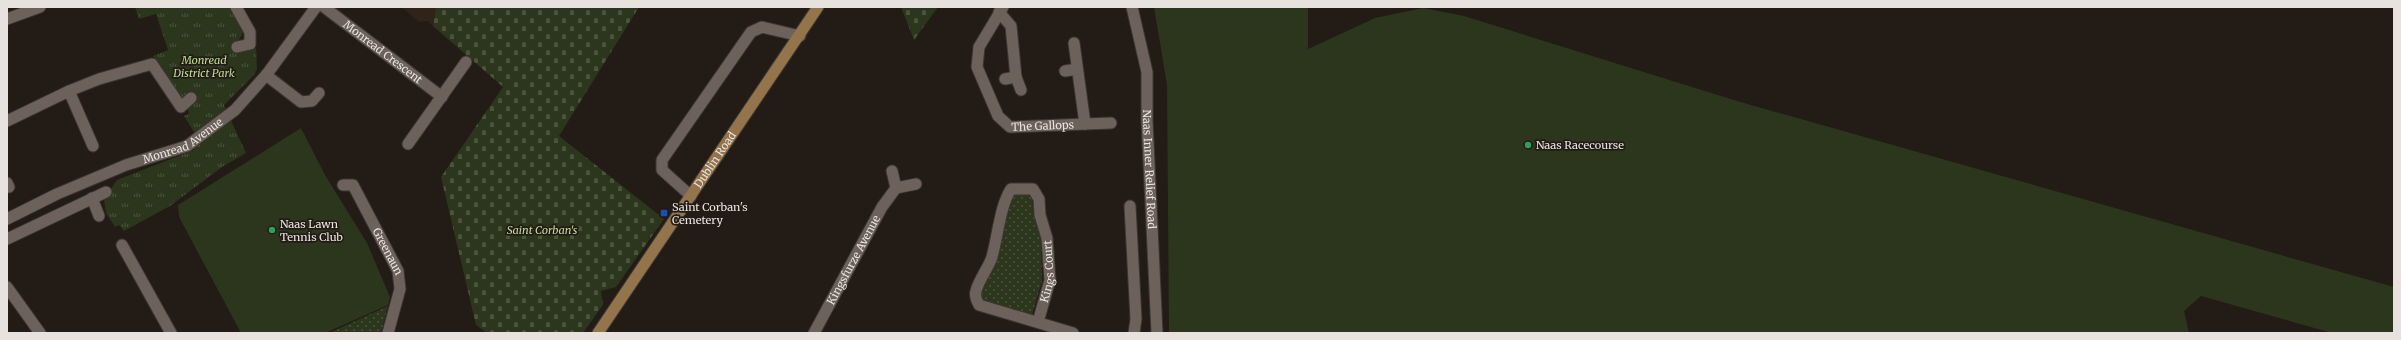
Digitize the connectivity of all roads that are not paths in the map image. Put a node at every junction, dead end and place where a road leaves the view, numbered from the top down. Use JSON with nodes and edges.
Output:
{"nodes":[{"id":1,"x":40,"y":7,"type":"edge"},
{"id":2,"x":236,"y":7,"type":"edge"},
{"id":3,"x":316,"y":7,"type":"edge"},
{"id":4,"x":324,"y":7,"type":"edge"},
{"id":5,"x":818,"y":7,"type":"edge"},
{"id":6,"x":1132,"y":7,"type":"edge"},
{"id":7,"x":1001,"y":10,"type":"edge"},
{"id":8,"x":7,"y":19,"type":"edge"},
{"id":9,"x":800,"y":36,"type":"junction"},
{"id":10,"x":1074,"y":42,"type":"dead end"},
{"id":11,"x":238,"y":47,"type":"dead end"},
{"id":12,"x":466,"y":62,"type":"dead end"},
{"id":13,"x":1077,"y":69,"type":"junction"},
{"id":14,"x":1065,"y":71,"type":"dead end"},
{"id":15,"x":266,"y":75,"type":"junction"},
{"id":16,"x":1021,"y":90,"type":"dead end"},
{"id":17,"x":68,"y":91,"type":"junction"},
{"id":18,"x":319,"y":93,"type":"dead end"},
{"id":19,"x":442,"y":97,"type":"junction"},
{"id":20,"x":191,"y":98,"type":"dead end"},
{"id":21,"x":7,"y":121,"type":"edge"},
{"id":22,"x":1110,"y":123,"type":"dead end"},
{"id":23,"x":1085,"y":124,"type":"junction"},
{"id":24,"x":408,"y":144,"type":"dead end"},
{"id":25,"x":93,"y":146,"type":"dead end"},
{"id":26,"x":892,"y":171,"type":"dead end"},
{"id":27,"x":916,"y":184,"type":"dead end"},
{"id":28,"x":343,"y":185,"type":"dead end"},
{"id":29,"x":896,"y":188,"type":"junction"},
{"id":30,"x":106,"y":192,"type":"dead end"},
{"id":31,"x":691,"y":196,"type":"junction"},
{"id":32,"x":92,"y":198,"type":"junction"},
{"id":33,"x":1130,"y":206,"type":"dead end"},
{"id":34,"x":99,"y":216,"type":"dead end"},
{"id":35,"x":7,"y":219,"type":"edge"},
{"id":36,"x":7,"y":239,"type":"edge"},
{"id":37,"x":122,"y":245,"type":"dead end"},
{"id":38,"x":7,"y":287,"type":"edge"},
{"id":39,"x":1038,"y":322,"type":"junction"},
{"id":40,"x":40,"y":333,"type":"edge"},
{"id":41,"x":171,"y":333,"type":"edge"},
{"id":42,"x":388,"y":333,"type":"edge"},
{"id":43,"x":598,"y":333,"type":"edge"},
{"id":44,"x":814,"y":333,"type":"edge"},
{"id":45,"x":1073,"y":333,"type":"edge"},
{"id":46,"x":1134,"y":333,"type":"edge"},
{"id":47,"x":1157,"y":333,"type":"edge"}],
"edges":[{"from":1,"to":8,"type":"street"},
{"from":2,"to":11,"type":"street"},
{"from":3,"to":15,"type":"street","name":"Monread Avenue"},
{"from":4,"to":19,"type":"street","name":"Monread Crescent"},
{"from":5,"to":9,"type":"main road","name":"Dublin Road"},
{"from":6,"to":47,"type":"street","name":"Naas Inner Relief Road"},
{"from":7,"to":16,"type":"street","name":"The Gallops"},
{"from":7,"to":23,"type":"street","name":"The Gallops"},
{"from":9,"to":31,"type":"main road","name":"Dublin Road"},
{"from":9,"to":31,"type":"street"},
{"from":10,"to":13,"type":"street","name":"The Gallops"},
{"from":12,"to":19,"type":"street"},
{"from":13,"to":14,"type":"street"},
{"from":13,"to":23,"type":"street","name":"The Gallops"},
{"from":15,"to":18,"type":"street"},
{"from":15,"to":35,"type":"street","name":"Monread Avenue"},
{"from":17,"to":20,"type":"street"},
{"from":17,"to":21,"type":"street"},
{"from":17,"to":25,"type":"street"},
{"from":19,"to":24,"type":"street"},
{"from":22,"to":23,"type":"street","name":"The Gallops"},
{"from":26,"to":29,"type":"street"},
{"from":27,"to":29,"type":"street"},
{"from":28,"to":42,"type":"street","name":"Greenaun"},
{"from":29,"to":44,"type":"street","name":"Kingsfurze Avenue"},
{"from":30,"to":32,"type":"street"},
{"from":31,"to":43,"type":"main road","name":"Dublin Road"},
{"from":32,"to":34,"type":"street"},
{"from":32,"to":36,"type":"street"},
{"from":33,"to":46,"type":"street"},
{"from":37,"to":41,"type":"street"},
{"from":38,"to":40,"type":"street"},
{"from":39,"to":39,"type":"street","name":"Kings Court"},
{"from":39,"to":45,"type":"street","name":"Kings Court"}]}
